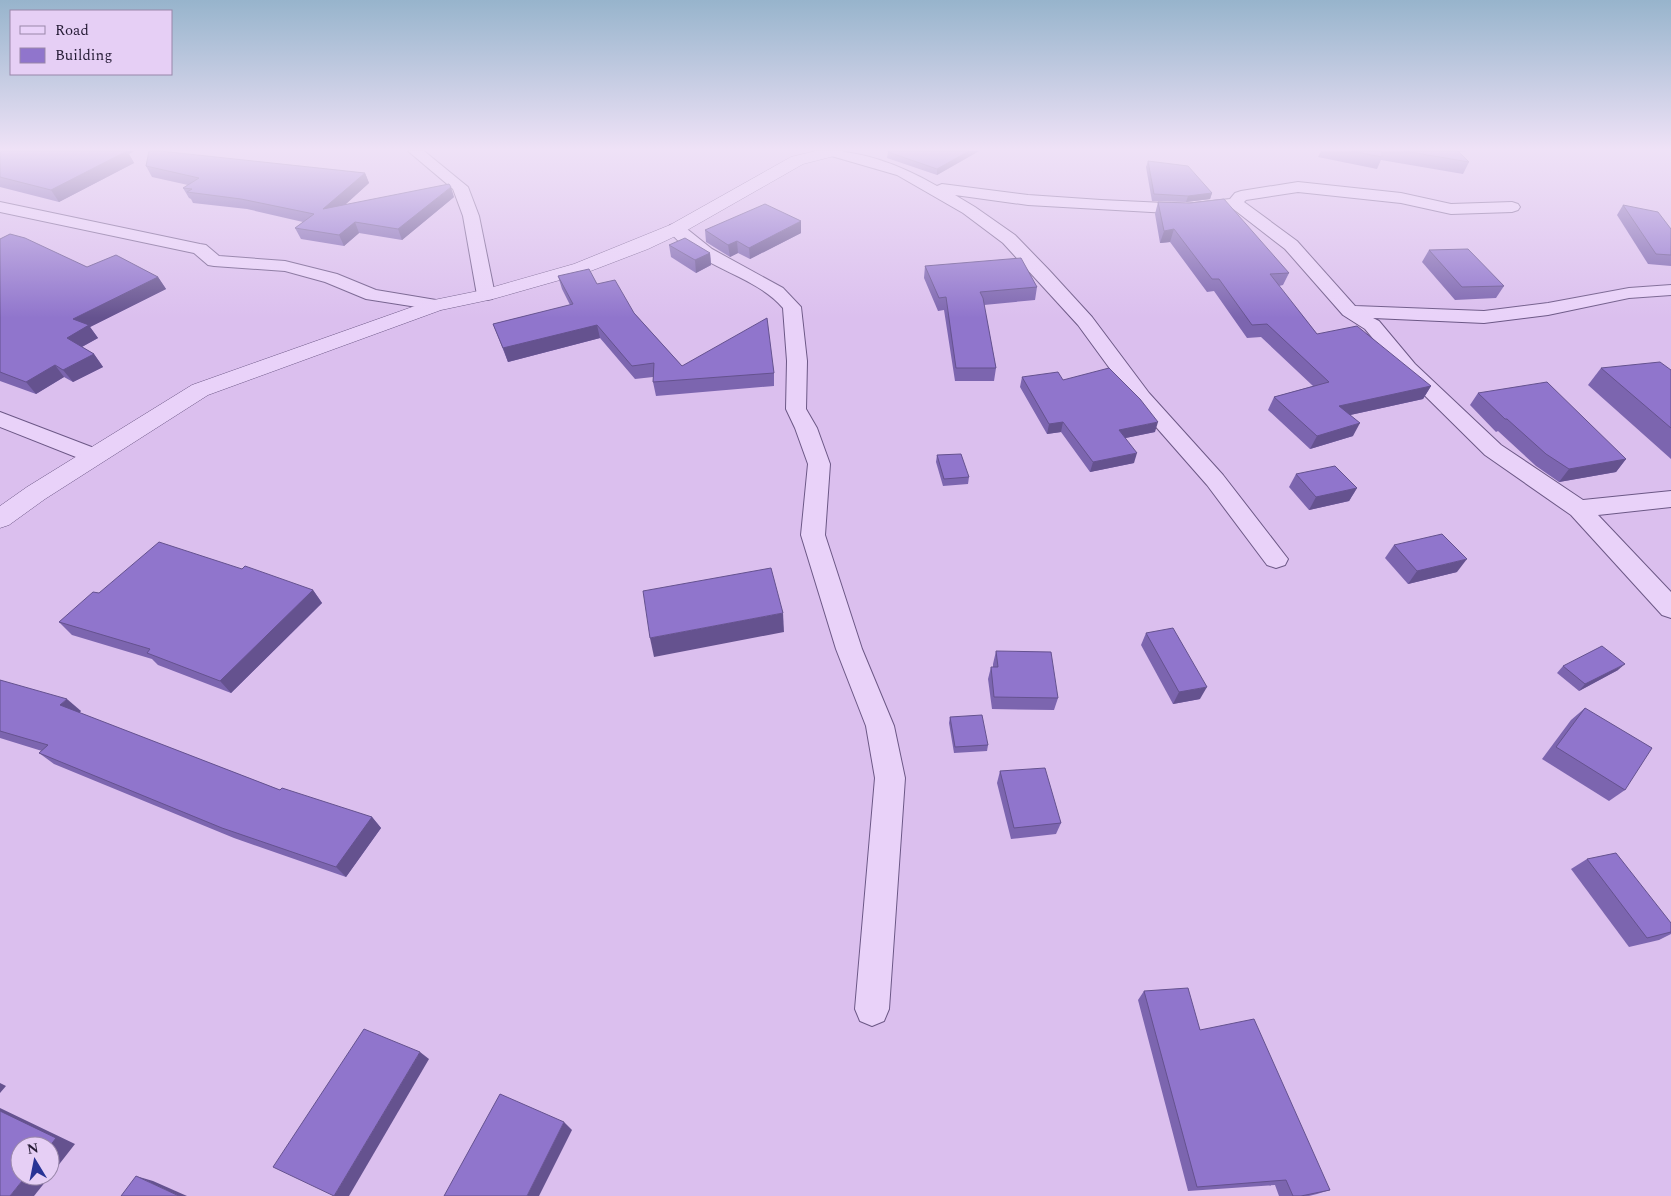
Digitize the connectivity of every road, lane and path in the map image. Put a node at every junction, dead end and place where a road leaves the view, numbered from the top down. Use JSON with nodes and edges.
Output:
{"nodes":[{"id":1,"x":0,"y":207,"type":"edge"},
{"id":2,"x":468,"y":207,"type":"edge"},
{"id":3,"x":715,"y":207,"type":"edge"},
{"id":4,"x":963,"y":207,"type":"edge"},
{"id":5,"x":1140,"y":207,"type":"edge"},
{"id":6,"x":1204,"y":207,"type":"edge"},
{"id":7,"x":1240,"y":207,"type":"edge"},
{"id":8,"x":1441,"y":207,"type":"edge"},
{"id":9,"x":1512,"y":207,"type":"dead end"},
{"id":10,"x":676,"y":229,"type":"junction"},
{"id":11,"x":1671,"y":290,"type":"edge"},
{"id":12,"x":486,"y":295,"type":"junction"},
{"id":13,"x":436,"y":306,"type":"junction"},
{"id":14,"x":1350,"y":311,"type":"junction"},
{"id":15,"x":0,"y":420,"type":"edge"},
{"id":16,"x":94,"y":456,"type":"junction"},
{"id":17,"x":1671,"y":499,"type":"edge"},
{"id":18,"x":1579,"y":509,"type":"junction"},
{"id":19,"x":0,"y":519,"type":"edge"},
{"id":20,"x":1276,"y":559,"type":"dead end"},
{"id":21,"x":1671,"y":608,"type":"edge"},
{"id":22,"x":872,"y":1009,"type":"dead end"}],
"edges":[{"from":1,"to":13,"type":"street"},
{"from":2,"to":12,"type":"street"},
{"from":3,"to":10,"type":"street"},
{"from":4,"to":20,"type":"street"},
{"from":5,"to":6,"type":"street"},
{"from":7,"to":14,"type":"street"},
{"from":8,"to":9,"type":"street"},
{"from":10,"to":12,"type":"street"},
{"from":10,"to":22,"type":"street"},
{"from":11,"to":14,"type":"street"},
{"from":12,"to":13,"type":"street"},
{"from":13,"to":16,"type":"street"},
{"from":14,"to":18,"type":"street"},
{"from":15,"to":16,"type":"street"},
{"from":16,"to":19,"type":"street"},
{"from":17,"to":18,"type":"street"},
{"from":18,"to":21,"type":"street"}]}
